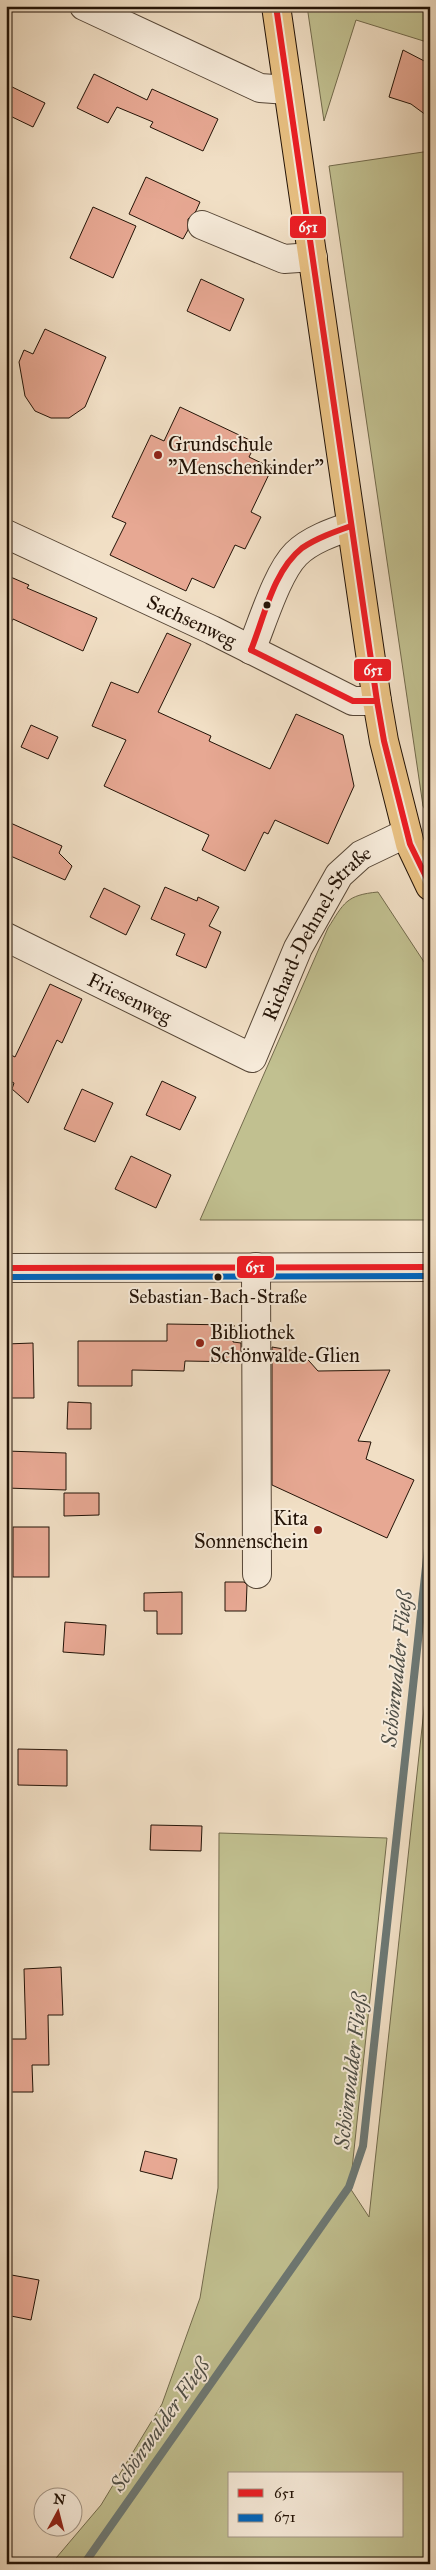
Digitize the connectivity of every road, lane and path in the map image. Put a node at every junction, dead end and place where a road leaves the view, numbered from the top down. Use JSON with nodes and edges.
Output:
{"nodes":[{"id":1,"x":84,"y":6,"type":"edge"},
{"id":2,"x":276,"y":6,"type":"edge"},
{"id":3,"x":288,"y":90,"type":"junction"},
{"id":4,"x":202,"y":225,"type":"dead end"},
{"id":5,"x":313,"y":256,"type":"junction"},
{"id":6,"x":351,"y":526,"type":"junction"},
{"id":7,"x":6,"y":534,"type":"edge"},
{"id":8,"x":251,"y":650,"type":"junction"},
{"id":9,"x":377,"y":701,"type":"junction"},
{"id":10,"x":407,"y":833,"type":"junction"},
{"id":11,"x":430,"y":886,"type":"edge"},
{"id":12,"x":6,"y":937,"type":"edge"},
{"id":13,"x":252,"y":1058,"type":"joint"},
{"id":14,"x":256,"y":1267,"type":"junction"},
{"id":15,"x":430,"y":1267,"type":"edge"},
{"id":16,"x":6,"y":1268,"type":"edge"},
{"id":17,"x":257,"y":1574,"type":"dead end"}],
"edges":[{"from":1,"to":3,"type":"street"},
{"from":2,"to":3,"type":"main road"},
{"from":3,"to":5,"type":"main road"},
{"from":4,"to":5,"type":"street"},
{"from":5,"to":6,"type":"main road"},
{"from":6,"to":8,"type":"street"},
{"from":6,"to":9,"type":"main road"},
{"from":7,"to":8,"type":"street","name":"Sachsenweg"},
{"from":8,"to":9,"type":"street","name":"Sachsenweg"},
{"from":9,"to":10,"type":"main road"},
{"from":10,"to":11,"type":"main road"},
{"from":10,"to":13,"type":"street","name":"Richard-Dehmel-Straße"},
{"from":12,"to":13,"type":"street","name":"Friesenweg"},
{"from":14,"to":15,"type":"street"},
{"from":14,"to":16,"type":"street"},
{"from":14,"to":17,"type":"street"}]}
